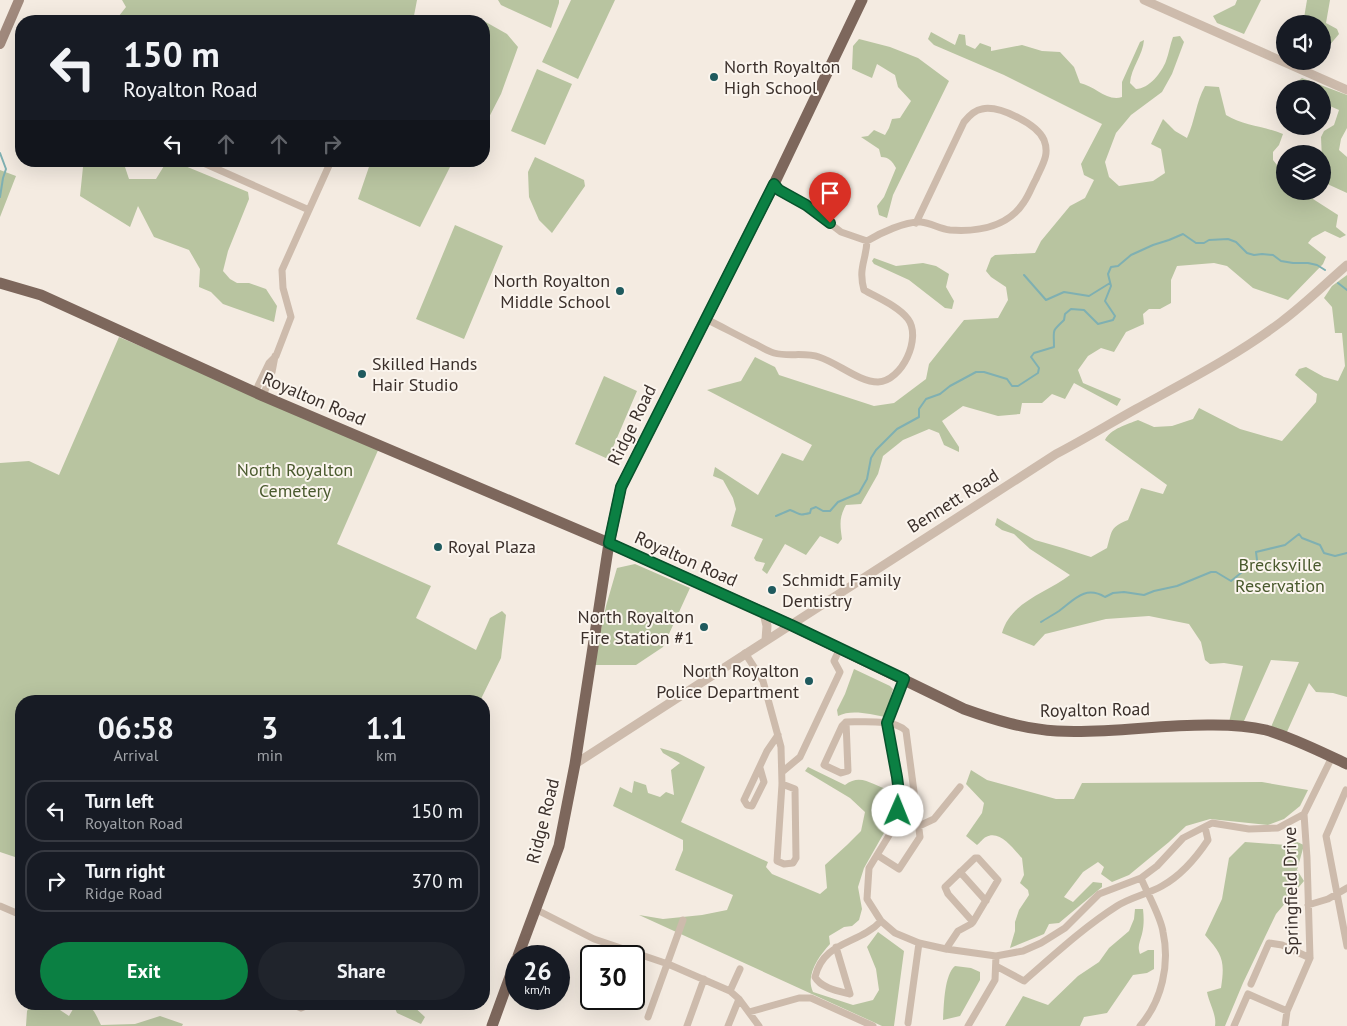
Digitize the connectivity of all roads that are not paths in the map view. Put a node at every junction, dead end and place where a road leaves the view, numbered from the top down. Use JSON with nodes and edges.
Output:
{"nodes":[{"id":1,"x":19,"y":0,"type":"edge"},
{"id":2,"x":862,"y":0,"type":"edge"},
{"id":3,"x":1144,"y":0,"type":"edge"},
{"id":4,"x":0,"y":44,"type":"edge"},
{"id":5,"x":1347,"y":90,"type":"edge"},
{"id":6,"x":212,"y":167,"type":"edge"},
{"id":7,"x":329,"y":167,"type":"edge"},
{"id":8,"x":774,"y":184,"type":"junction"},
{"id":9,"x":309,"y":210,"type":"junction"},
{"id":10,"x":916,"y":223,"type":"junction"},
{"id":11,"x":868,"y":240,"type":"junction"},
{"id":12,"x":1347,"y":265,"type":"edge"},
{"id":13,"x":0,"y":283,"type":"edge"},
{"id":14,"x":706,"y":319,"type":"junction"},
{"id":15,"x":259,"y":394,"type":"junction"},
{"id":16,"x":609,"y":543,"type":"junction"},
{"id":17,"x":764,"y":613,"type":"junction"},
{"id":18,"x":791,"y":625,"type":"junction"},
{"id":19,"x":766,"y":640,"type":"junction"},
{"id":20,"x":840,"y":648,"type":"junction"},
{"id":21,"x":745,"y":653,"type":"junction"},
{"id":22,"x":904,"y":679,"type":"junction"},
{"id":23,"x":846,"y":722,"type":"junction"},
{"id":24,"x":887,"y":723,"type":"junction"},
{"id":25,"x":778,"y":735,"type":"junction"},
{"id":26,"x":1332,"y":757,"type":"junction"},
{"id":27,"x":575,"y":764,"type":"junction"},
{"id":28,"x":1347,"y":764,"type":"edge"},
{"id":29,"x":760,"y":768,"type":"junction"},
{"id":30,"x":782,"y":772,"type":"junction"},
{"id":31,"x":782,"y":784,"type":"junction"},
{"id":32,"x":960,"y":787,"type":"dead end"},
{"id":33,"x":1346,"y":790,"type":"dead end"},
{"id":34,"x":1304,"y":814,"type":"junction"},
{"id":35,"x":896,"y":822,"type":"junction"},
{"id":36,"x":919,"y":826,"type":"junction"},
{"id":37,"x":1205,"y":827,"type":"junction"},
{"id":38,"x":877,"y":855,"type":"junction"},
{"id":39,"x":960,"y":872,"type":"junction"},
{"id":40,"x":1141,"y":878,"type":"junction"},
{"id":41,"x":1347,"y":888,"type":"edge"},
{"id":42,"x":1147,"y":892,"type":"junction"},
{"id":43,"x":1337,"y":894,"type":"junction"},
{"id":44,"x":986,"y":901,"type":"junction"},
{"id":45,"x":1308,"y":905,"type":"junction"},
{"id":46,"x":0,"y":906,"type":"edge"},
{"id":47,"x":535,"y":909,"type":"junction"},
{"id":48,"x":15,"y":912,"type":"edge"},
{"id":49,"x":683,"y":920,"type":"dead end"},
{"id":50,"x":881,"y":921,"type":"junction"},
{"id":51,"x":973,"y":922,"type":"junction"},
{"id":52,"x":919,"y":943,"type":"junction"},
{"id":53,"x":522,"y":945,"type":"edge"},
{"id":54,"x":1347,"y":946,"type":"edge"},
{"id":55,"x":836,"y":947,"type":"junction"},
{"id":56,"x":946,"y":949,"type":"junction"},
{"id":57,"x":996,"y":956,"type":"junction"},
{"id":58,"x":1310,"y":958,"type":"junction"},
{"id":59,"x":668,"y":964,"type":"junction"},
{"id":60,"x":996,"y":966,"type":"junction"},
{"id":61,"x":740,"y":969,"type":"dead end"},
{"id":62,"x":704,"y":979,"type":"junction"},
{"id":63,"x":1251,"y":984,"type":"dead end"},
{"id":64,"x":505,"y":991,"type":"edge"},
{"id":65,"x":730,"y":992,"type":"junction"},
{"id":66,"x":739,"y":999,"type":"junction"},
{"id":67,"x":1288,"y":1011,"type":"junction"},
{"id":68,"x":749,"y":1012,"type":"junction"},
{"id":69,"x":648,"y":1017,"type":"dead end"},
{"id":70,"x":908,"y":1022,"type":"dead end"},
{"id":71,"x":492,"y":1026,"type":"edge"},
{"id":72,"x":687,"y":1026,"type":"edge"},
{"id":73,"x":728,"y":1026,"type":"edge"},
{"id":74,"x":759,"y":1026,"type":"edge"},
{"id":75,"x":873,"y":1026,"type":"edge"},
{"id":76,"x":968,"y":1026,"type":"edge"},
{"id":77,"x":1140,"y":1026,"type":"edge"},
{"id":78,"x":1234,"y":1026,"type":"edge"},
{"id":79,"x":1285,"y":1026,"type":"edge"}],
"edges":[{"from":1,"to":4,"type":"main road"},
{"from":2,"to":8,"type":"main road","name":"Ridge Road"},
{"from":3,"to":5,"type":"street"},
{"from":6,"to":9,"type":"street"},
{"from":7,"to":9,"type":"street"},
{"from":8,"to":11,"type":"street"},
{"from":8,"to":14,"type":"main road","name":"Ridge Road"},
{"from":9,"to":15,"type":"street"},
{"from":10,"to":10,"type":"street"},
{"from":10,"to":11,"type":"street"},
{"from":11,"to":14,"type":"street"},
{"from":12,"to":18,"type":"street","name":"Bennett Road"},
{"from":13,"to":15,"type":"main road","name":"Royalton Road"},
{"from":14,"to":16,"type":"main road","name":"Ridge Road"},
{"from":15,"to":16,"type":"main road","name":"Royalton Road"},
{"from":16,"to":17,"type":"main road","name":"Royalton Road"},
{"from":16,"to":27,"type":"main road","name":"Ridge Road"},
{"from":17,"to":18,"type":"main road","name":"Royalton Road"},
{"from":17,"to":19,"type":"street"},
{"from":18,"to":19,"type":"street","name":"Bennett Road"},
{"from":18,"to":20,"type":"main road","name":"Royalton Road"},
{"from":19,"to":21,"type":"street","name":"Bennett Road"},
{"from":20,"to":22,"type":"main road","name":"Royalton Road"},
{"from":20,"to":30,"type":"street"},
{"from":21,"to":25,"type":"street"},
{"from":21,"to":27,"type":"street","name":"Bennett Road"},
{"from":22,"to":24,"type":"street"},
{"from":22,"to":26,"type":"main road","name":"Royalton Road"},
{"from":23,"to":23,"type":"street"},
{"from":23,"to":24,"type":"street"},
{"from":24,"to":35,"type":"street"},
{"from":24,"to":36,"type":"street"},
{"from":25,"to":29,"type":"street"},
{"from":25,"to":30,"type":"street"},
{"from":26,"to":28,"type":"main road","name":"Royalton Road"},
{"from":26,"to":34,"type":"street","name":"Springfield Drive"},
{"from":27,"to":47,"type":"main road","name":"Ridge Road"},
{"from":29,"to":29,"type":"street"},
{"from":30,"to":31,"type":"street"},
{"from":31,"to":31,"type":"street"},
{"from":32,"to":36,"type":"street"},
{"from":33,"to":43,"type":"street"},
{"from":34,"to":37,"type":"street"},
{"from":34,"to":45,"type":"street","name":"Springfield Drive"},
{"from":35,"to":36,"type":"street"},
{"from":35,"to":38,"type":"street"},
{"from":36,"to":38,"type":"street"},
{"from":37,"to":40,"type":"street"},
{"from":37,"to":42,"type":"street"},
{"from":38,"to":50,"type":"street"},
{"from":39,"to":44,"type":"street"},
{"from":39,"to":44,"type":"street"},
{"from":39,"to":51,"type":"street"},
{"from":40,"to":42,"type":"street"},
{"from":40,"to":57,"type":"street"},
{"from":41,"to":43,"type":"street"},
{"from":42,"to":60,"type":"street"},
{"from":42,"to":77,"type":"street"},
{"from":43,"to":45,"type":"street"},
{"from":43,"to":54,"type":"street"},
{"from":44,"to":51,"type":"street"},
{"from":45,"to":58,"type":"street","name":"Springfield Drive"},
{"from":46,"to":48,"type":"street"},
{"from":47,"to":53,"type":"main road","name":"Ridge Road"},
{"from":47,"to":59,"type":"street"},
{"from":49,"to":59,"type":"street"},
{"from":50,"to":52,"type":"street"},
{"from":50,"to":55,"type":"street"},
{"from":51,"to":56,"type":"street"},
{"from":52,"to":56,"type":"street"},
{"from":52,"to":70,"type":"street"},
{"from":55,"to":55,"type":"street"},
{"from":56,"to":57,"type":"street"},
{"from":57,"to":60,"type":"street"},
{"from":58,"to":63,"type":"street"},
{"from":58,"to":67,"type":"street","name":"Springfield Drive"},
{"from":59,"to":62,"type":"street"},
{"from":59,"to":69,"type":"street"},
{"from":60,"to":76,"type":"street"},
{"from":61,"to":65,"type":"street"},
{"from":62,"to":65,"type":"street"},
{"from":62,"to":72,"type":"street"},
{"from":64,"to":71,"type":"main road","name":"Ridge Road"},
{"from":65,"to":66,"type":"street"},
{"from":66,"to":68,"type":"street"},
{"from":66,"to":73,"type":"street"},
{"from":67,"to":78,"type":"street"},
{"from":67,"to":79,"type":"street","name":"Springfield Drive"},
{"from":68,"to":74,"type":"street"},
{"from":68,"to":75,"type":"street"}]}
